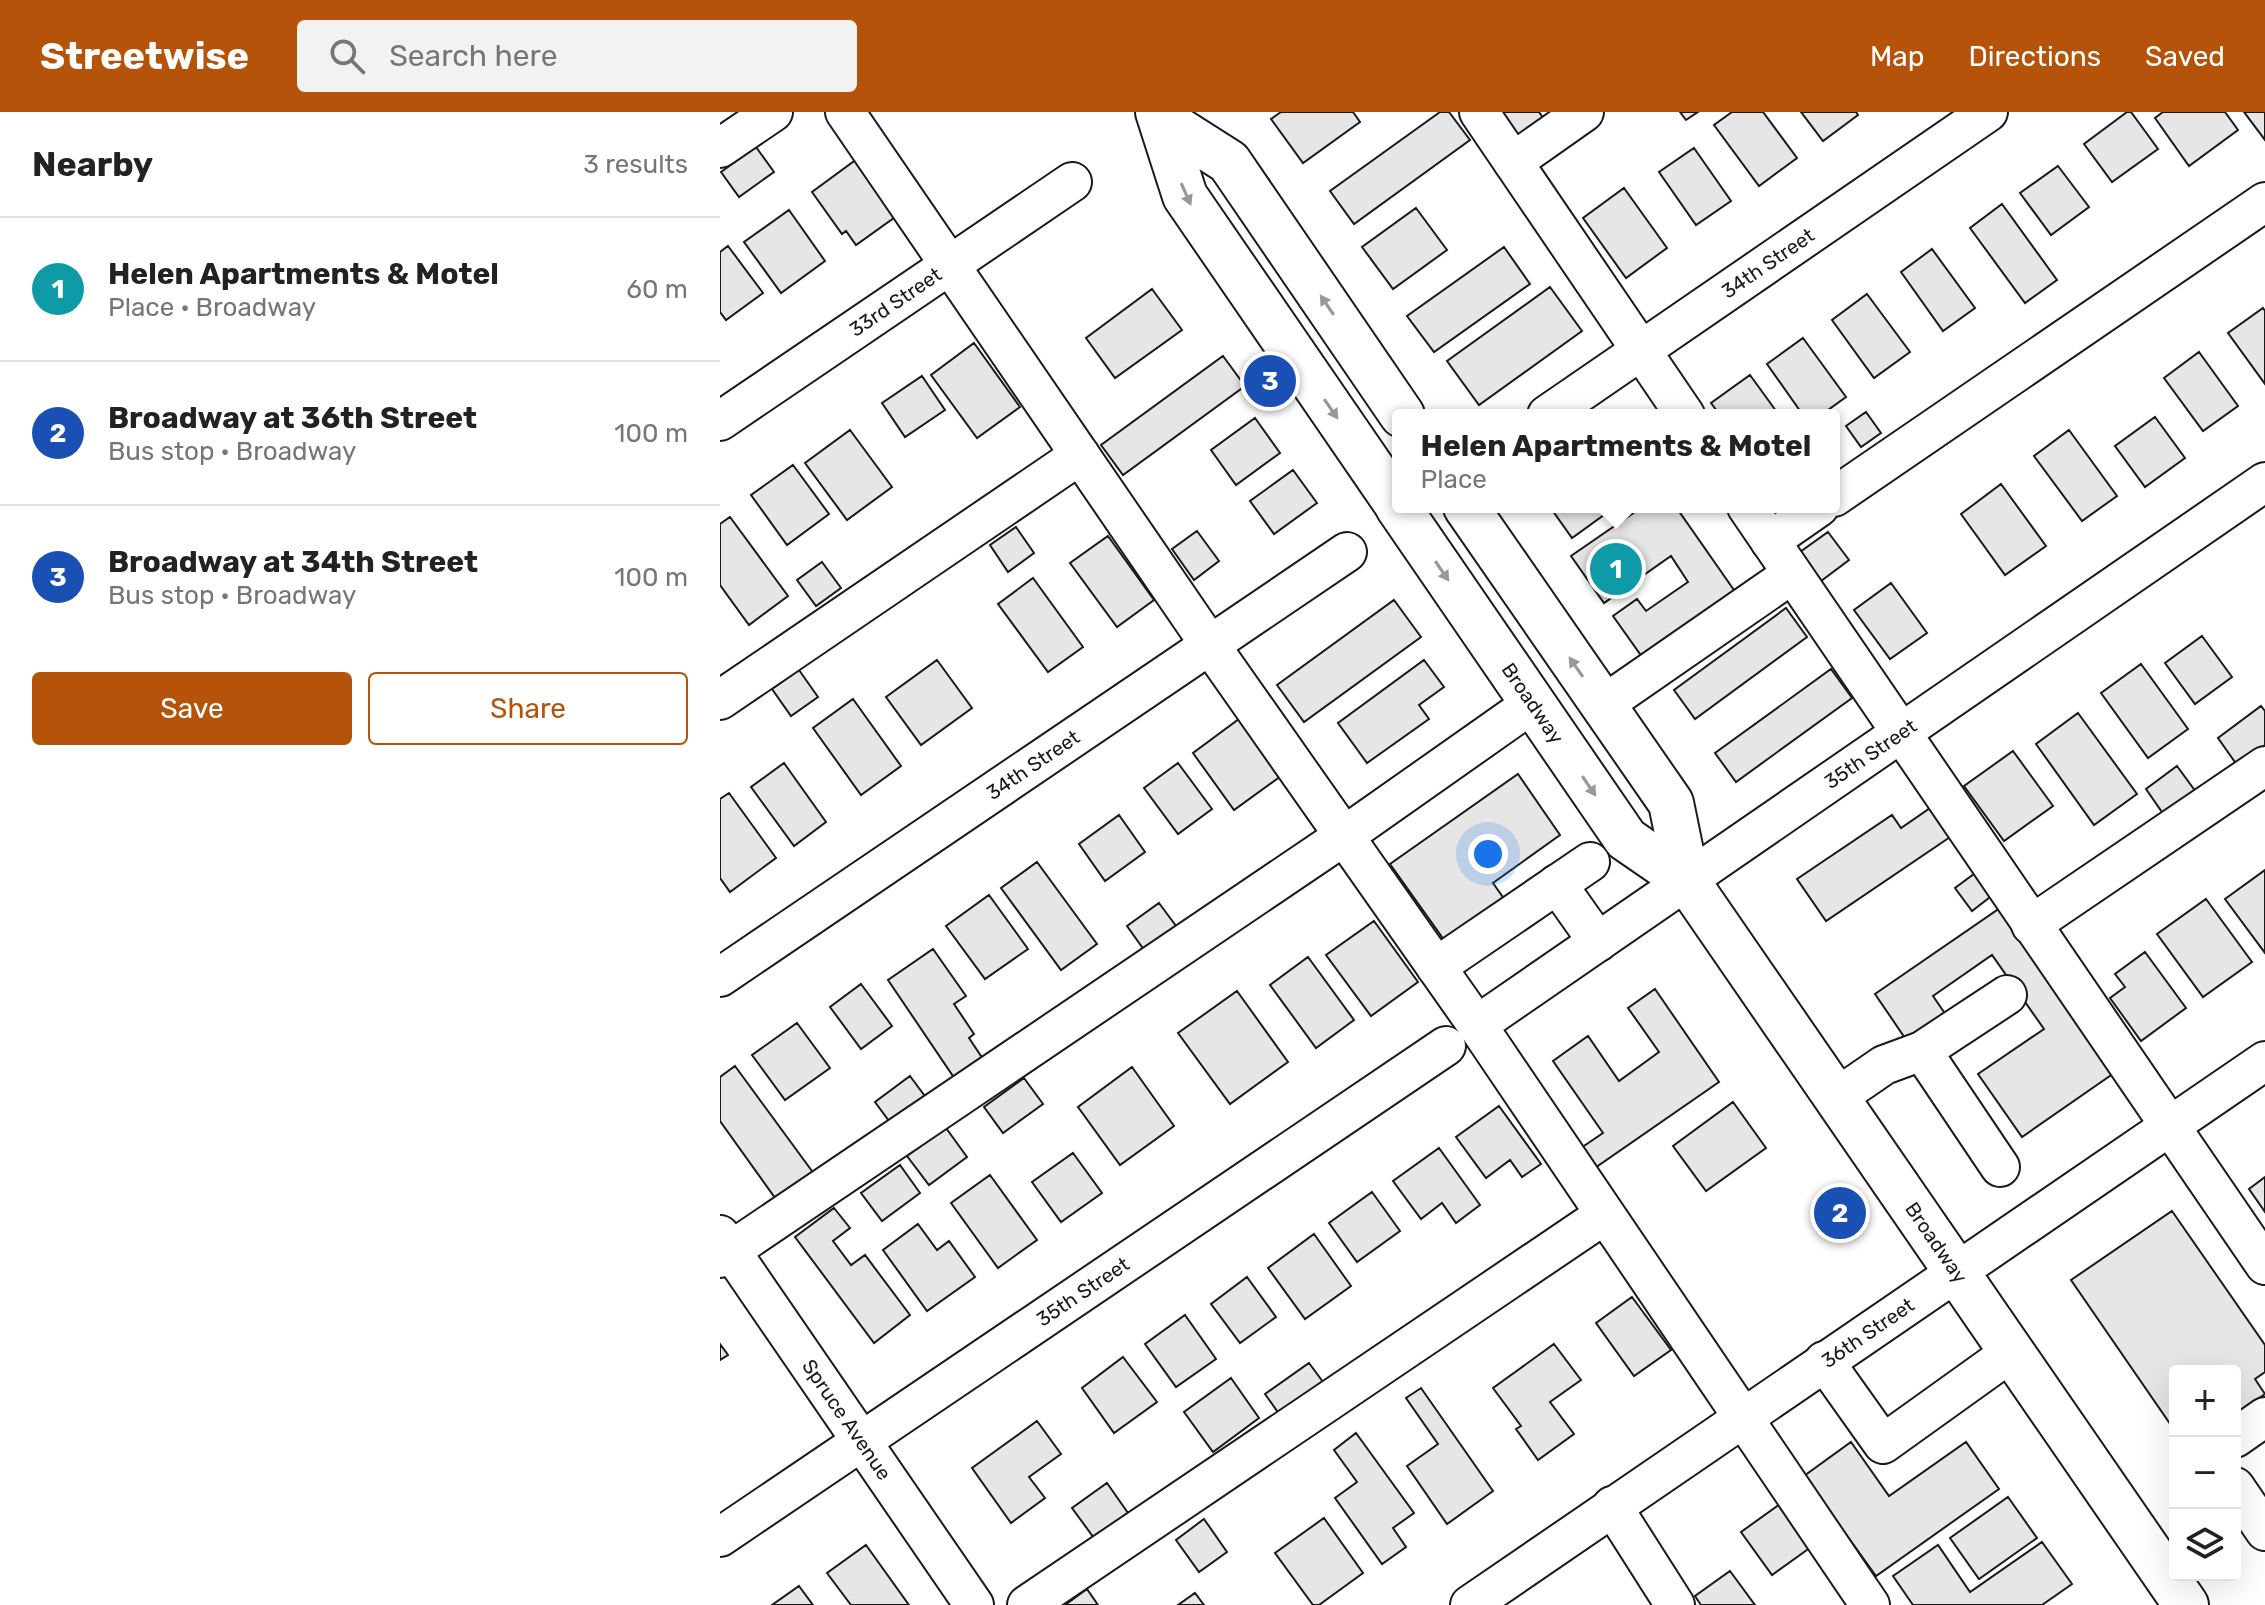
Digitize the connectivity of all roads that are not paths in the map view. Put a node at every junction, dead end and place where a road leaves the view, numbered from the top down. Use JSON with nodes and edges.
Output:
{"nodes":[{"id":1,"x":773,"y":112,"type":"edge"},
{"id":2,"x":845,"y":112,"type":"edge"},
{"id":3,"x":1479,"y":112,"type":"edge"},
{"id":4,"x":1584,"y":112,"type":"edge"},
{"id":5,"x":1988,"y":112,"type":"edge"},
{"id":6,"x":1165,"y":115,"type":"edge"},
{"id":7,"x":720,"y":148,"type":"edge"},
{"id":8,"x":1513,"y":162,"type":"junction"},
{"id":9,"x":1072,"y":182,"type":"dead end"},
{"id":10,"x":2265,"y":202,"type":"edge"},
{"id":11,"x":950,"y":265,"type":"junction"},
{"id":12,"x":1641,"y":350,"type":"junction"},
{"id":13,"x":1398,"y":409,"type":"edge"},
{"id":14,"x":1556,"y":409,"type":"edge"},
{"id":15,"x":1681,"y":409,"type":"edge"},
{"id":16,"x":720,"y":421,"type":"edge"},
{"id":17,"x":1080,"y":455,"type":"junction"},
{"id":18,"x":2265,"y":482,"type":"edge"},
{"id":19,"x":1392,"y":493,"type":"edge"},
{"id":20,"x":1840,"y":493,"type":"edge"},
{"id":21,"x":1406,"y":513,"type":"edge"},
{"id":22,"x":1470,"y":513,"type":"edge"},
{"id":23,"x":1751,"y":513,"type":"edge"},
{"id":24,"x":1810,"y":513,"type":"edge"},
{"id":25,"x":1770,"y":541,"type":"junction"},
{"id":26,"x":1347,"y":552,"type":"dead end"},
{"id":27,"x":1792,"y":574,"type":"junction"},
{"id":28,"x":1210,"y":645,"type":"junction"},
{"id":29,"x":720,"y":700,"type":"edge"},
{"id":30,"x":1533,"y":703,"type":"junction"},
{"id":31,"x":1603,"y":705,"type":"junction"},
{"id":32,"x":1900,"y":734,"type":"junction"},
{"id":33,"x":2265,"y":766,"type":"edge"},
{"id":34,"x":1344,"y":836,"type":"junction"},
{"id":35,"x":1590,"y":862,"type":"dead end"},
{"id":36,"x":1687,"y":881,"type":"junction"},
{"id":37,"x":1557,"y":884,"type":"junction"},
{"id":38,"x":2031,"y":925,"type":"junction"},
{"id":39,"x":1598,"y":942,"type":"junction"},
{"id":40,"x":1436,"y":967,"type":"junction"},
{"id":41,"x":720,"y":977,"type":"edge"},
{"id":42,"x":2007,"y":995,"type":"dead end"},
{"id":43,"x":1477,"y":1025,"type":"junction"},
{"id":44,"x":1446,"y":1046,"type":"dead end"},
{"id":45,"x":1922,"y":1051,"type":"junction"},
{"id":46,"x":2265,"y":1061,"type":"edge"},
{"id":47,"x":1836,"y":1098,"type":"junction"},
{"id":48,"x":2169,"y":1126,"type":"junction"},
{"id":49,"x":2000,"y":1167,"type":"dead end"},
{"id":50,"x":1604,"y":1215,"type":"junction"},
{"id":51,"x":724,"y":1248,"type":"edge"},
{"id":52,"x":2265,"y":1265,"type":"edge"},
{"id":53,"x":1955,"y":1273,"type":"junction"},
{"id":54,"x":2010,"y":1353,"type":"junction"},
{"id":55,"x":1824,"y":1361,"type":"junction"},
{"id":56,"x":1741,"y":1417,"type":"junction"},
{"id":57,"x":2265,"y":1417,"type":"edge"},
{"id":58,"x":2236,"y":1437,"type":"edge"},
{"id":59,"x":861,"y":1440,"type":"junction"},
{"id":60,"x":2241,"y":1496,"type":"edge"},
{"id":61,"x":1612,"y":1506,"type":"junction"},
{"id":62,"x":2265,"y":1531,"type":"edge"},
{"id":63,"x":720,"y":1537,"type":"edge"},
{"id":64,"x":974,"y":1605,"type":"edge"},
{"id":65,"x":1027,"y":1605,"type":"edge"},
{"id":66,"x":1470,"y":1605,"type":"edge"},
{"id":67,"x":1675,"y":1605,"type":"edge"},
{"id":68,"x":1870,"y":1605,"type":"edge"},
{"id":69,"x":2186,"y":1605,"type":"edge"}],
"edges":[{"from":1,"to":7,"type":"street"},
{"from":2,"to":11,"type":"street"},
{"from":3,"to":8,"type":"street"},
{"from":4,"to":8,"type":"street"},
{"from":5,"to":12,"type":"street","name":"34th Street"},
{"from":13,"to":6,"type":"main road","name":"Broadway","one_way":true},
{"from":6,"to":19,"type":"main road","name":"Broadway","one_way":true},
{"from":8,"to":12,"type":"street"},
{"from":9,"to":11,"type":"street","name":"33rd Street"},
{"from":10,"to":20,"type":"street"},
{"from":11,"to":16,"type":"street","name":"33rd Street"},
{"from":11,"to":17,"type":"street"},
{"from":12,"to":14,"type":"street","name":"34th Street"},
{"from":12,"to":15,"type":"street"},
{"from":17,"to":28,"type":"street"},
{"from":17,"to":29,"type":"street"},
{"from":18,"to":32,"type":"street","name":"35th Street"},
{"from":21,"to":30,"type":"main road","name":"Broadway","one_way":true},
{"from":31,"to":22,"type":"main road","name":"Broadway","one_way":true},
{"from":23,"to":25,"type":"street"},
{"from":24,"to":25,"type":"street"},
{"from":25,"to":27,"type":"street"},
{"from":26,"to":28,"type":"street","name":"34th Street"},
{"from":27,"to":31,"type":"street"},
{"from":27,"to":32,"type":"street"},
{"from":28,"to":34,"type":"street"},
{"from":28,"to":41,"type":"street","name":"34th Street"},
{"from":30,"to":34,"type":"street"},
{"from":30,"to":36,"type":"main road","name":"Broadway","one_way":true},
{"from":31,"to":36,"type":"main road","name":"Broadway"},
{"from":32,"to":36,"type":"street","name":"35th Street"},
{"from":32,"to":38,"type":"street"},
{"from":33,"to":38,"type":"street"},
{"from":34,"to":40,"type":"street"},
{"from":34,"to":51,"type":"street"},
{"from":35,"to":37,"type":"street"},
{"from":36,"to":39,"type":"street","name":"35th Street"},
{"from":36,"to":47,"type":"main road","name":"Broadway"},
{"from":37,"to":39,"type":"street"},
{"from":37,"to":40,"type":"street"},
{"from":38,"to":48,"type":"street"},
{"from":39,"to":43,"type":"street","name":"35th Street"},
{"from":40,"to":43,"type":"street"},
{"from":42,"to":45,"type":"street"},
{"from":43,"to":50,"type":"street"},
{"from":44,"to":59,"type":"street","name":"35th Street"},
{"from":45,"to":47,"type":"street"},
{"from":45,"to":49,"type":"street"},
{"from":46,"to":48,"type":"street","name":"36th Street"},
{"from":47,"to":53,"type":"main road","name":"Broadway"},
{"from":48,"to":52,"type":"street"},
{"from":48,"to":53,"type":"street","name":"36th Street"},
{"from":50,"to":56,"type":"street"},
{"from":50,"to":65,"type":"street"},
{"from":51,"to":59,"type":"street","name":"Spruce Avenue"},
{"from":53,"to":54,"type":"main road","name":"Broadway"},
{"from":53,"to":55,"type":"street","name":"36th Street"},
{"from":54,"to":55,"type":"street"},
{"from":54,"to":69,"type":"main road","name":"Broadway"},
{"from":55,"to":56,"type":"street","name":"36th Street"},
{"from":56,"to":61,"type":"street","name":"36th Street"},
{"from":56,"to":68,"type":"street"},
{"from":57,"to":58,"type":"street"},
{"from":59,"to":63,"type":"street","name":"35th Street"},
{"from":59,"to":64,"type":"street","name":"Spruce Avenue"},
{"from":60,"to":62,"type":"street"},
{"from":61,"to":66,"type":"street","name":"36th Street"},
{"from":61,"to":67,"type":"street"}]}
